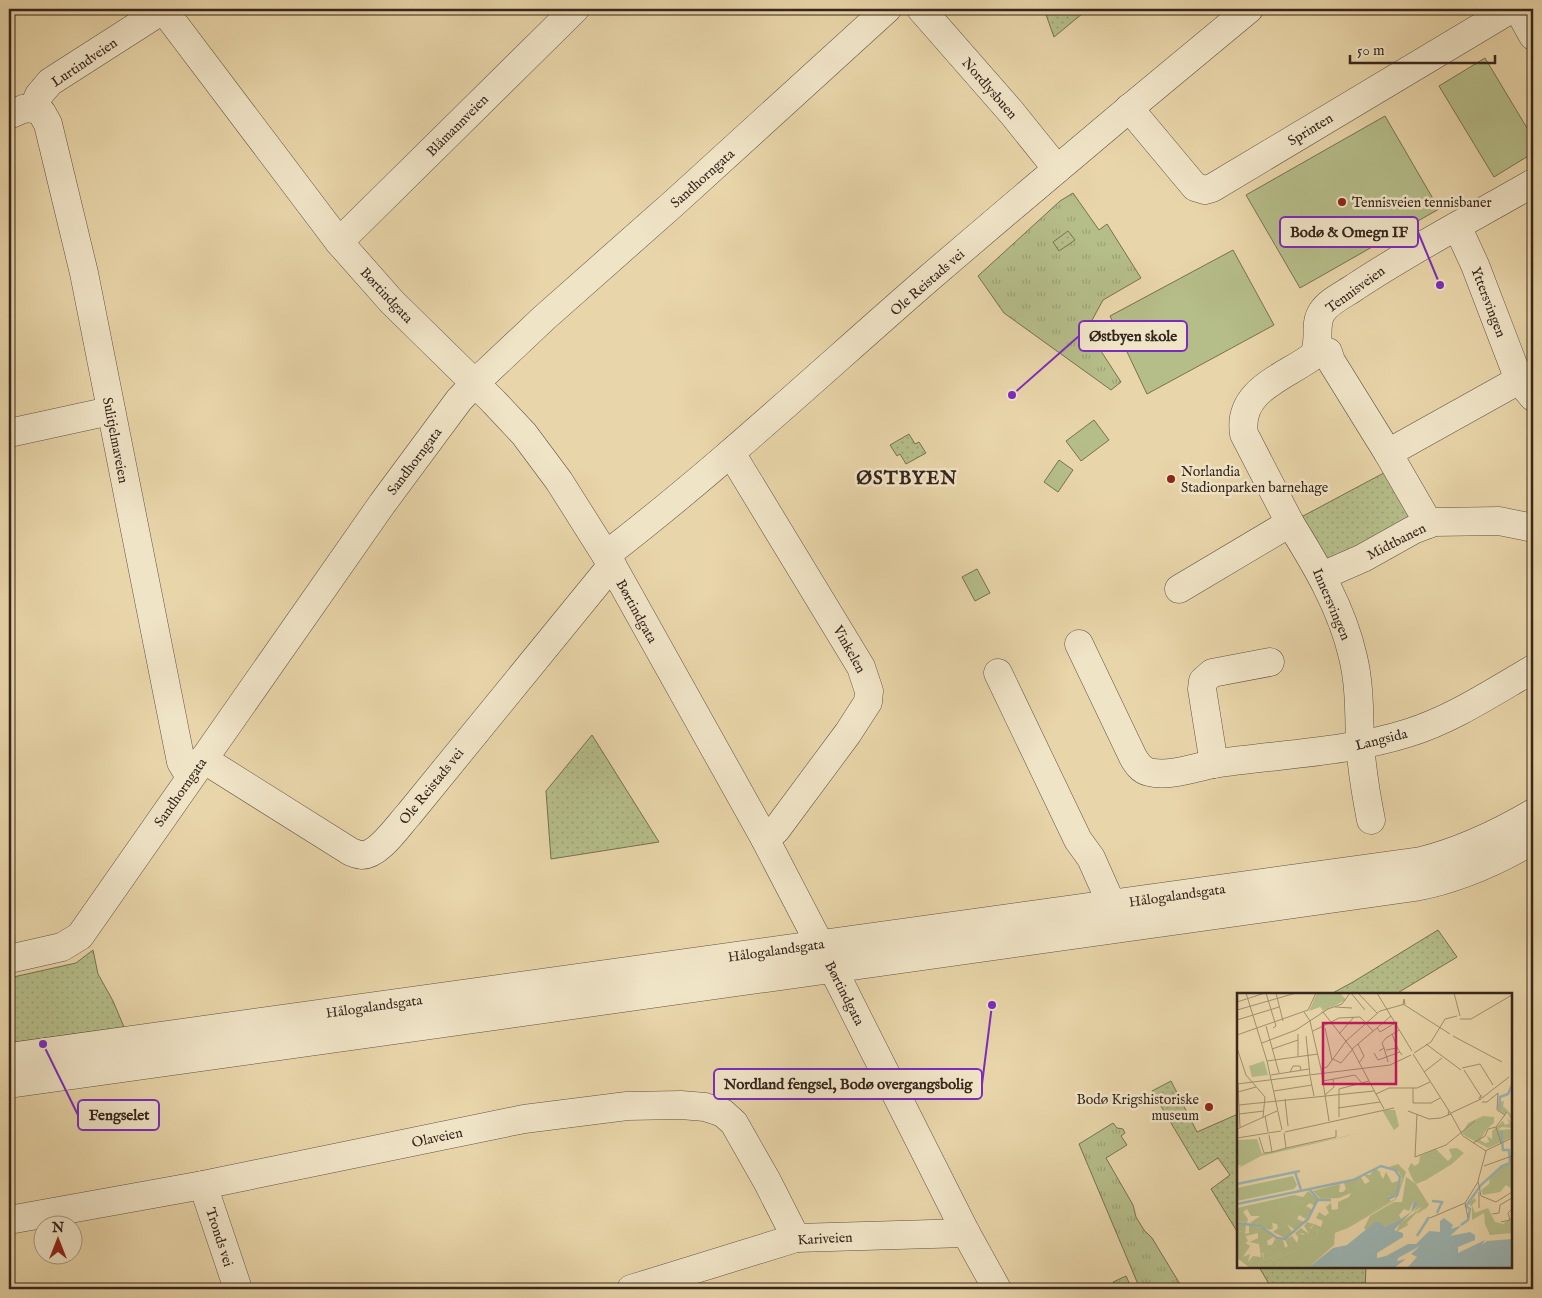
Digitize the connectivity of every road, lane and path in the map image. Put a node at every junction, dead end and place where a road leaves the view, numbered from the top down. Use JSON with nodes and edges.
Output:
{"nodes":[{"id":1,"x":164,"y":9,"type":"edge"},
{"id":2,"x":575,"y":9,"type":"edge"},
{"id":3,"x":887,"y":9,"type":"edge"},
{"id":4,"x":922,"y":9,"type":"edge"},
{"id":5,"x":1249,"y":9,"type":"edge"},
{"id":6,"x":1511,"y":9,"type":"edge"},
{"id":7,"x":1518,"y":9,"type":"edge"},
{"id":8,"x":1533,"y":36,"type":"edge"},
{"id":9,"x":1129,"y":108,"type":"junction"},
{"id":10,"x":21,"y":111,"type":"edge"},
{"id":11,"x":1057,"y":169,"type":"junction"},
{"id":12,"x":1533,"y":183,"type":"edge"},
{"id":13,"x":1458,"y":226,"type":"junction"},
{"id":14,"x":339,"y":242,"type":"junction"},
{"id":15,"x":1328,"y":352,"type":"dead end"},
{"id":16,"x":475,"y":383,"type":"junction"},
{"id":17,"x":1529,"y":384,"type":"edge"},
{"id":18,"x":110,"y":411,"type":"junction"},
{"id":19,"x":9,"y":433,"type":"edge"},
{"id":20,"x":732,"y":453,"type":"junction"},
{"id":21,"x":1388,"y":453,"type":"junction"},
{"id":22,"x":1290,"y":523,"type":"junction"},
{"id":23,"x":1429,"y":524,"type":"junction"},
{"id":24,"x":1533,"y":528,"type":"edge"},
{"id":25,"x":609,"y":560,"type":"junction"},
{"id":26,"x":1322,"y":576,"type":"junction"},
{"id":27,"x":1179,"y":589,"type":"dead end"},
{"id":28,"x":1079,"y":644,"type":"dead end"},
{"id":29,"x":1270,"y":662,"type":"dead end"},
{"id":30,"x":1533,"y":669,"type":"edge"},
{"id":31,"x":998,"y":673,"type":"dead end"},
{"id":32,"x":1360,"y":745,"type":"junction"},
{"id":33,"x":1214,"y":764,"type":"junction"},
{"id":34,"x":196,"y":768,"type":"junction"},
{"id":35,"x":1533,"y":814,"type":"edge"},
{"id":36,"x":1371,"y":820,"type":"dead end"},
{"id":37,"x":765,"y":839,"type":"junction"},
{"id":38,"x":1533,"y":840,"type":"edge"},
{"id":39,"x":1117,"y":916,"type":"junction"},
{"id":40,"x":820,"y":944,"type":"junction"},
{"id":41,"x":9,"y":959,"type":"edge"},
{"id":42,"x":833,"y":968,"type":"junction"},
{"id":43,"x":9,"y":1056,"type":"edge"},
{"id":44,"x":9,"y":1084,"type":"edge"},
{"id":45,"x":203,"y":1185,"type":"junction"},
{"id":46,"x":9,"y":1220,"type":"edge"},
{"id":47,"x":966,"y":1233,"type":"junction"},
{"id":48,"x":796,"y":1238,"type":"junction"},
{"id":49,"x":238,"y":1289,"type":"edge"},
{"id":50,"x":631,"y":1289,"type":"edge"},
{"id":51,"x":997,"y":1289,"type":"edge"}],
"edges":[{"from":1,"to":10,"type":"street","name":"Lurtindveien"},
{"from":1,"to":14,"type":"street","name":"Børtindgata"},
{"from":2,"to":14,"type":"street","name":"Blåmannveien"},
{"from":3,"to":16,"type":"street","name":"Sandhorngata"},
{"from":4,"to":11,"type":"street","name":"Nordlysbuen"},
{"from":5,"to":9,"type":"street","name":"Ole Reistads vei"},
{"from":6,"to":9,"type":"street","name":"Sprinten"},
{"from":7,"to":8,"type":"street"},
{"from":9,"to":11,"type":"street","name":"Ole Reistads vei"},
{"from":10,"to":18,"type":"street","name":"Sulitjelmaveien"},
{"from":11,"to":20,"type":"street","name":"Ole Reistads vei"},
{"from":12,"to":13,"type":"street","name":"Tennisveien"},
{"from":13,"to":17,"type":"street","name":"Yttersvingen"},
{"from":13,"to":22,"type":"street","name":"Tennisveien"},
{"from":14,"to":16,"type":"street","name":"Børtindgata"},
{"from":15,"to":21,"type":"street"},
{"from":16,"to":25,"type":"street","name":"Børtindgata"},
{"from":16,"to":34,"type":"street","name":"Sandhorngata"},
{"from":17,"to":21,"type":"street"},
{"from":18,"to":19,"type":"street"},
{"from":18,"to":34,"type":"street","name":"Sulitjelmaveien"},
{"from":20,"to":25,"type":"street","name":"Ole Reistads vei"},
{"from":20,"to":37,"type":"street","name":"Vinkelen"},
{"from":21,"to":23,"type":"street"},
{"from":22,"to":26,"type":"street","name":"Innersvingen"},
{"from":22,"to":27,"type":"street"},
{"from":23,"to":24,"type":"street","name":"Midtbanen"},
{"from":23,"to":26,"type":"street","name":"Midtbanen"},
{"from":25,"to":34,"type":"street","name":"Ole Reistads vei"},
{"from":25,"to":37,"type":"street","name":"Børtindgata"},
{"from":26,"to":32,"type":"street","name":"Innersvingen"},
{"from":28,"to":33,"type":"street","name":"Langsida"},
{"from":29,"to":33,"type":"street"},
{"from":30,"to":32,"type":"street","name":"Langsida"},
{"from":31,"to":39,"type":"street"},
{"from":32,"to":33,"type":"street","name":"Langsida"},
{"from":32,"to":36,"type":"street","name":"Innersvingen"},
{"from":34,"to":41,"type":"street","name":"Sandhorngata"},
{"from":35,"to":39,"type":"street","name":"Hålogalandsgata"},
{"from":37,"to":40,"type":"street","name":"Børtindgata"},
{"from":38,"to":39,"type":"street","name":"Hålogalandsgata"},
{"from":39,"to":40,"type":"street","name":"Hålogalandsgata"},
{"from":39,"to":42,"type":"street","name":"Hålogalandsgata"},
{"from":40,"to":42,"type":"street","name":"Børtindgata"},
{"from":40,"to":43,"type":"street","name":"Hålogalandsgata"},
{"from":42,"to":44,"type":"street","name":"Hålogalandsgata"},
{"from":42,"to":47,"type":"street","name":"Børtindgata"},
{"from":45,"to":46,"type":"street","name":"Olaveien"},
{"from":45,"to":48,"type":"street","name":"Olaveien"},
{"from":45,"to":49,"type":"street","name":"Tronds vei"},
{"from":47,"to":48,"type":"street","name":"Kariveien"},
{"from":47,"to":51,"type":"street","name":"Børtindgata"},
{"from":48,"to":50,"type":"street","name":"Kariveien"}]}
